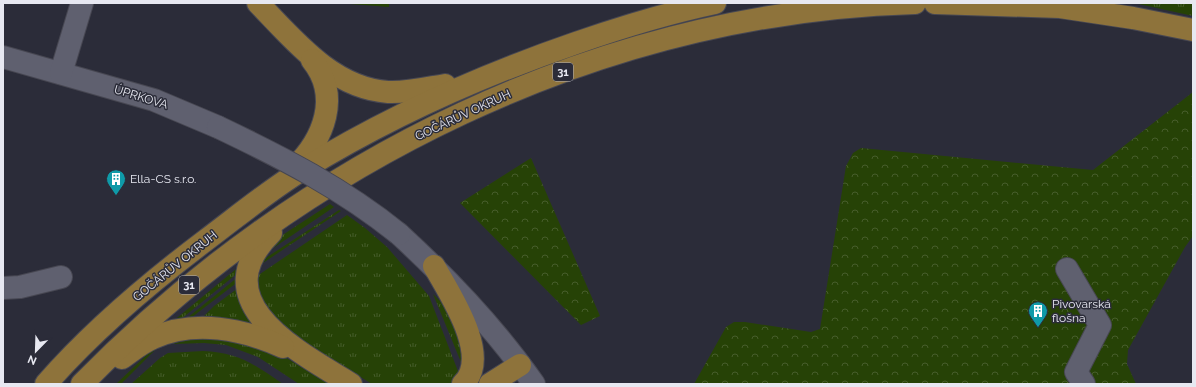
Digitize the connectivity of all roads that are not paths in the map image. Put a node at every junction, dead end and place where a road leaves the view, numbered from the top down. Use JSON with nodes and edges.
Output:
{"nodes":[{"id":1,"x":82,"y":3,"type":"edge"},
{"id":2,"x":258,"y":3,"type":"edge"},
{"id":3,"x":715,"y":3,"type":"edge"},
{"id":4,"x":916,"y":3,"type":"edge"},
{"id":5,"x":935,"y":3,"type":"edge"},
{"id":6,"x":1193,"y":30,"type":"edge"},
{"id":7,"x":304,"y":50,"type":"junction"},
{"id":8,"x":3,"y":57,"type":"edge"},
{"id":9,"x":61,"y":74,"type":"junction"},
{"id":10,"x":476,"y":80,"type":"junction"},
{"id":11,"x":265,"y":195,"type":"junction"},
{"id":12,"x":307,"y":199,"type":"junction"},
{"id":13,"x":434,"y":266,"type":"junction"},
{"id":14,"x":1067,"y":269,"type":"dead end"},
{"id":15,"x":61,"y":277,"type":"dead end"},
{"id":16,"x":3,"y":288,"type":"edge"},
{"id":17,"x":320,"y":365,"type":"junction"},
{"id":18,"x":520,"y":365,"type":"junction"},
{"id":19,"x":46,"y":384,"type":"edge"},
{"id":20,"x":82,"y":384,"type":"edge"},
{"id":21,"x":85,"y":384,"type":"edge"},
{"id":22,"x":352,"y":384,"type":"edge"},
{"id":23,"x":463,"y":384,"type":"edge"},
{"id":24,"x":490,"y":384,"type":"edge"},
{"id":25,"x":534,"y":384,"type":"edge"},
{"id":26,"x":1084,"y":384,"type":"edge"}],
"edges":[{"from":1,"to":9,"type":"street"},
{"from":2,"to":7,"type":"main road"},
{"from":3,"to":10,"type":"main road","name":"GOČÁRŮV OKRUH","number":"31"},
{"from":4,"to":12,"type":"main road","name":"GOČÁRŮV OKRUH","number":"31"},
{"from":5,"to":6,"type":"main road"},
{"from":7,"to":10,"type":"main road"},
{"from":7,"to":11,"type":"main road"},
{"from":8,"to":9,"type":"street","name":"ÚPRKOVA"},
{"from":9,"to":13,"type":"street","name":"ÚPRKOVA","bridge":true},
{"from":10,"to":11,"type":"main road","name":"GOČÁRŮV OKRUH","number":"31"},
{"from":11,"to":19,"type":"main road","name":"GOČÁRŮV OKRUH","number":"31"},
{"from":12,"to":17,"type":"main road"},
{"from":12,"to":20,"type":"main road","name":"GOČÁRŮV OKRUH","number":"31"},
{"from":13,"to":18,"type":"street","name":"ÚPRKOVA"},
{"from":13,"to":23,"type":"main road"},
{"from":14,"to":26,"type":"street"},
{"from":15,"to":16,"type":"street"},
{"from":17,"to":21,"type":"main road"},
{"from":17,"to":22,"type":"main road"},
{"from":18,"to":24,"type":"main road"},
{"from":18,"to":25,"type":"street","name":"ÚPRKOVA"}]}
